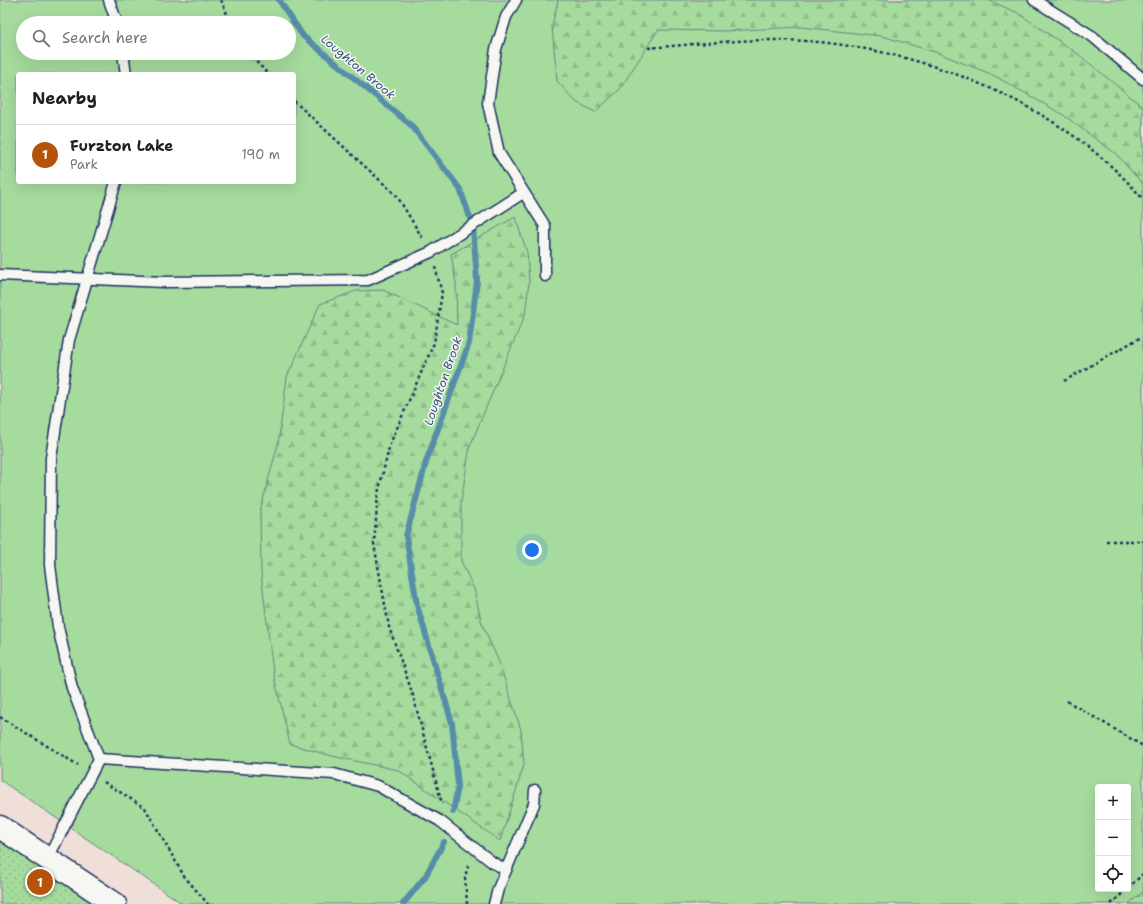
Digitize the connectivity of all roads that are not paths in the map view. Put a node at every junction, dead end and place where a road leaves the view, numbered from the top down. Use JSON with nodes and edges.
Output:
{"nodes":[{"id":1,"x":109,"y":0,"type":"edge"},
{"id":2,"x":516,"y":0,"type":"edge"},
{"id":3,"x":1034,"y":0,"type":"edge"},
{"id":4,"x":115,"y":16,"type":"edge"},
{"id":5,"x":124,"y":60,"type":"edge"},
{"id":6,"x":126,"y":72,"type":"edge"},
{"id":7,"x":1143,"y":79,"type":"edge"},
{"id":8,"x":115,"y":184,"type":"edge"},
{"id":9,"x":523,"y":193,"type":"junction"},
{"id":10,"x":0,"y":275,"type":"edge"},
{"id":11,"x":545,"y":276,"type":"dead end"},
{"id":12,"x":87,"y":278,"type":"junction"},
{"id":13,"x":99,"y":759,"type":"junction"},
{"id":14,"x":535,"y":790,"type":"dead end"},
{"id":15,"x":0,"y":827,"type":"edge"},
{"id":16,"x":47,"y":860,"type":"junction"},
{"id":17,"x":506,"y":870,"type":"junction"},
{"id":18,"x":115,"y":904,"type":"edge"},
{"id":19,"x":494,"y":904,"type":"edge"}],
"edges":[{"from":1,"to":4,"type":"lane"},
{"from":2,"to":9,"type":"lane"},
{"from":3,"to":7,"type":"lane"},
{"from":5,"to":6,"type":"lane"},
{"from":8,"to":12,"type":"lane"},
{"from":9,"to":11,"type":"lane"},
{"from":9,"to":12,"type":"lane"},
{"from":10,"to":12,"type":"lane"},
{"from":12,"to":13,"type":"lane"},
{"from":13,"to":16,"type":"lane"},
{"from":13,"to":17,"type":"lane"},
{"from":14,"to":17,"type":"lane"},
{"from":15,"to":16,"type":"street"},
{"from":16,"to":18,"type":"street"},
{"from":17,"to":19,"type":"lane"}]}
